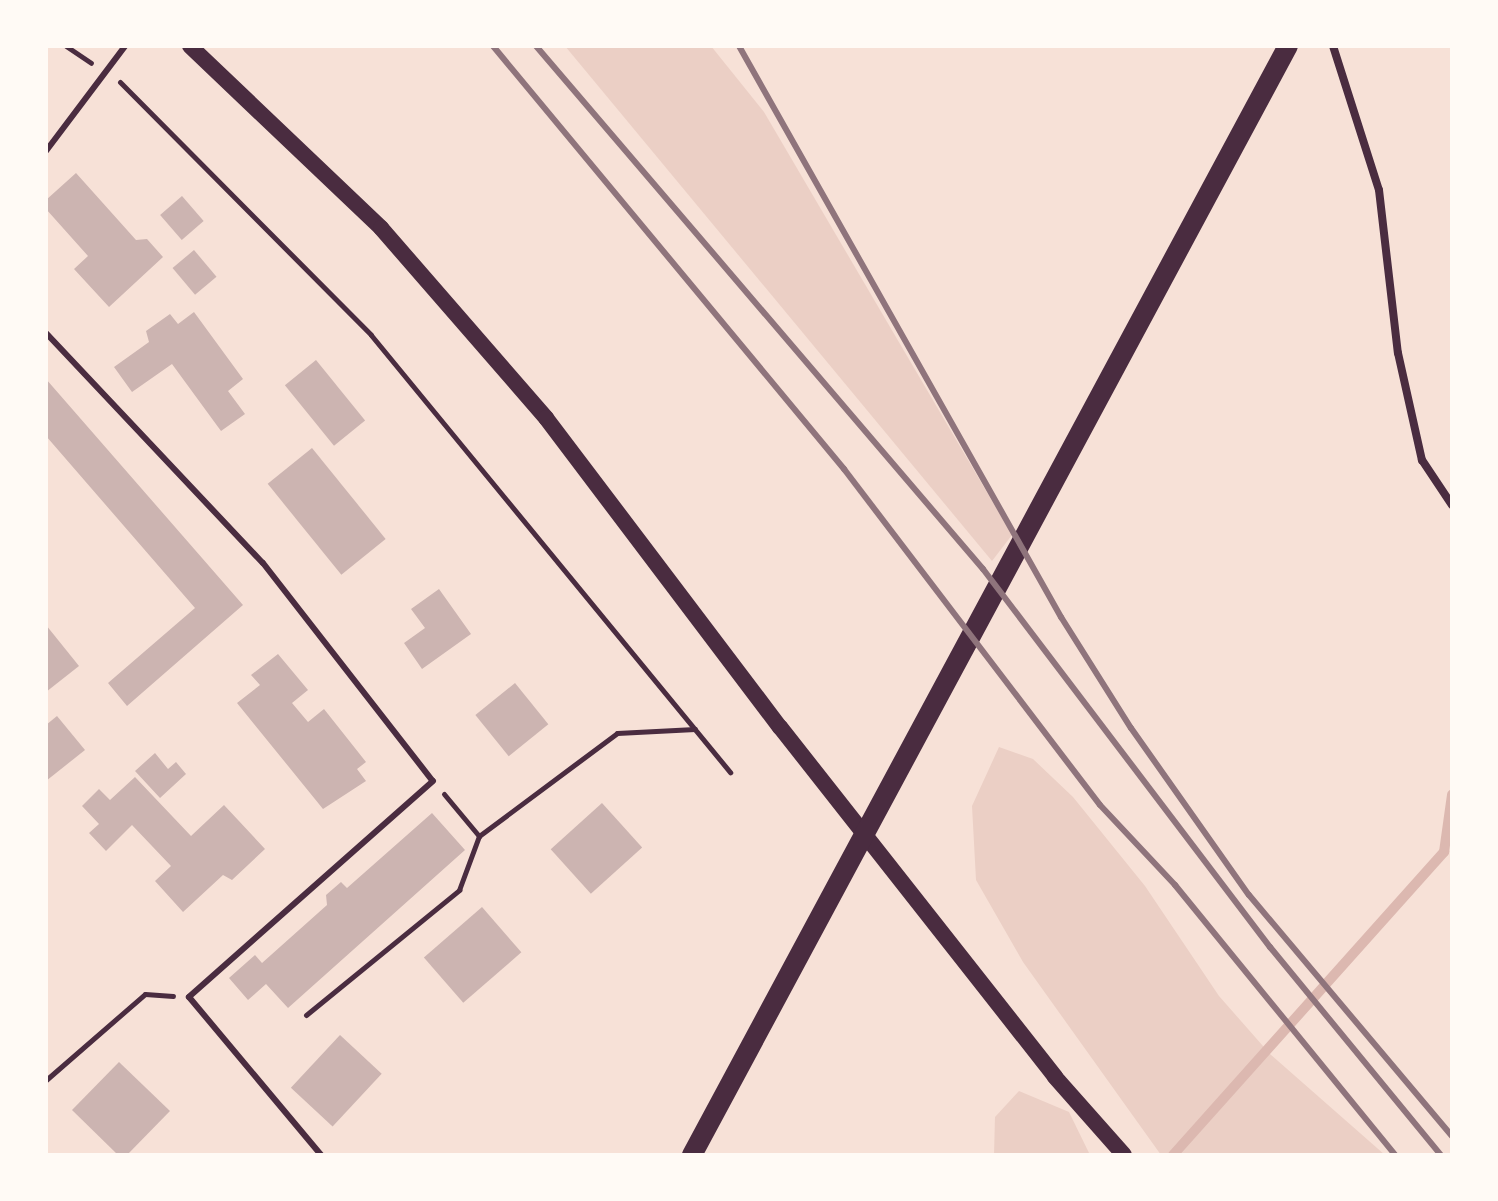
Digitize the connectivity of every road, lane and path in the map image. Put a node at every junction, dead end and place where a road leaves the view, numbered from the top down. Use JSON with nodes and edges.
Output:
{"nodes":[{"id":1,"x":66,"y":46,"type":"edge"},
{"id":2,"x":125,"y":46,"type":"edge"},
{"id":3,"x":190,"y":46,"type":"edge"},
{"id":4,"x":1288,"y":46,"type":"edge"},
{"id":5,"x":1333,"y":46,"type":"edge"},
{"id":6,"x":106,"y":73,"type":"junction"},
{"id":7,"x":46,"y":151,"type":"edge"},
{"id":8,"x":46,"y":333,"type":"edge"},
{"id":9,"x":1452,"y":505,"type":"edge"},
{"id":10,"x":695,"y":729,"type":"junction"},
{"id":11,"x":730,"y":772,"type":"dead end"},
{"id":12,"x":433,"y":781,"type":"junction"},
{"id":13,"x":479,"y":836,"type":"junction"},
{"id":14,"x":189,"y":997,"type":"junction"},
{"id":15,"x":306,"y":1015,"type":"dead end"},
{"id":16,"x":46,"y":1080,"type":"edge"},
{"id":17,"x":321,"y":1155,"type":"edge"},
{"id":18,"x":692,"y":1155,"type":"edge"},
{"id":19,"x":1124,"y":1155,"type":"edge"}],
"edges":[{"from":1,"to":6,"type":"path"},
{"from":2,"to":6,"type":"lane"},
{"from":3,"to":19,"type":"main road"},
{"from":4,"to":18,"type":"main road"},
{"from":5,"to":9,"type":"street"},
{"from":6,"to":7,"type":"lane"},
{"from":6,"to":10,"type":"path"},
{"from":8,"to":12,"type":"lane"},
{"from":10,"to":11,"type":"path"},
{"from":10,"to":13,"type":"path"},
{"from":12,"to":13,"type":"path"},
{"from":12,"to":14,"type":"lane"},
{"from":13,"to":15,"type":"path"},
{"from":14,"to":16,"type":"path"},
{"from":14,"to":17,"type":"lane"}]}
